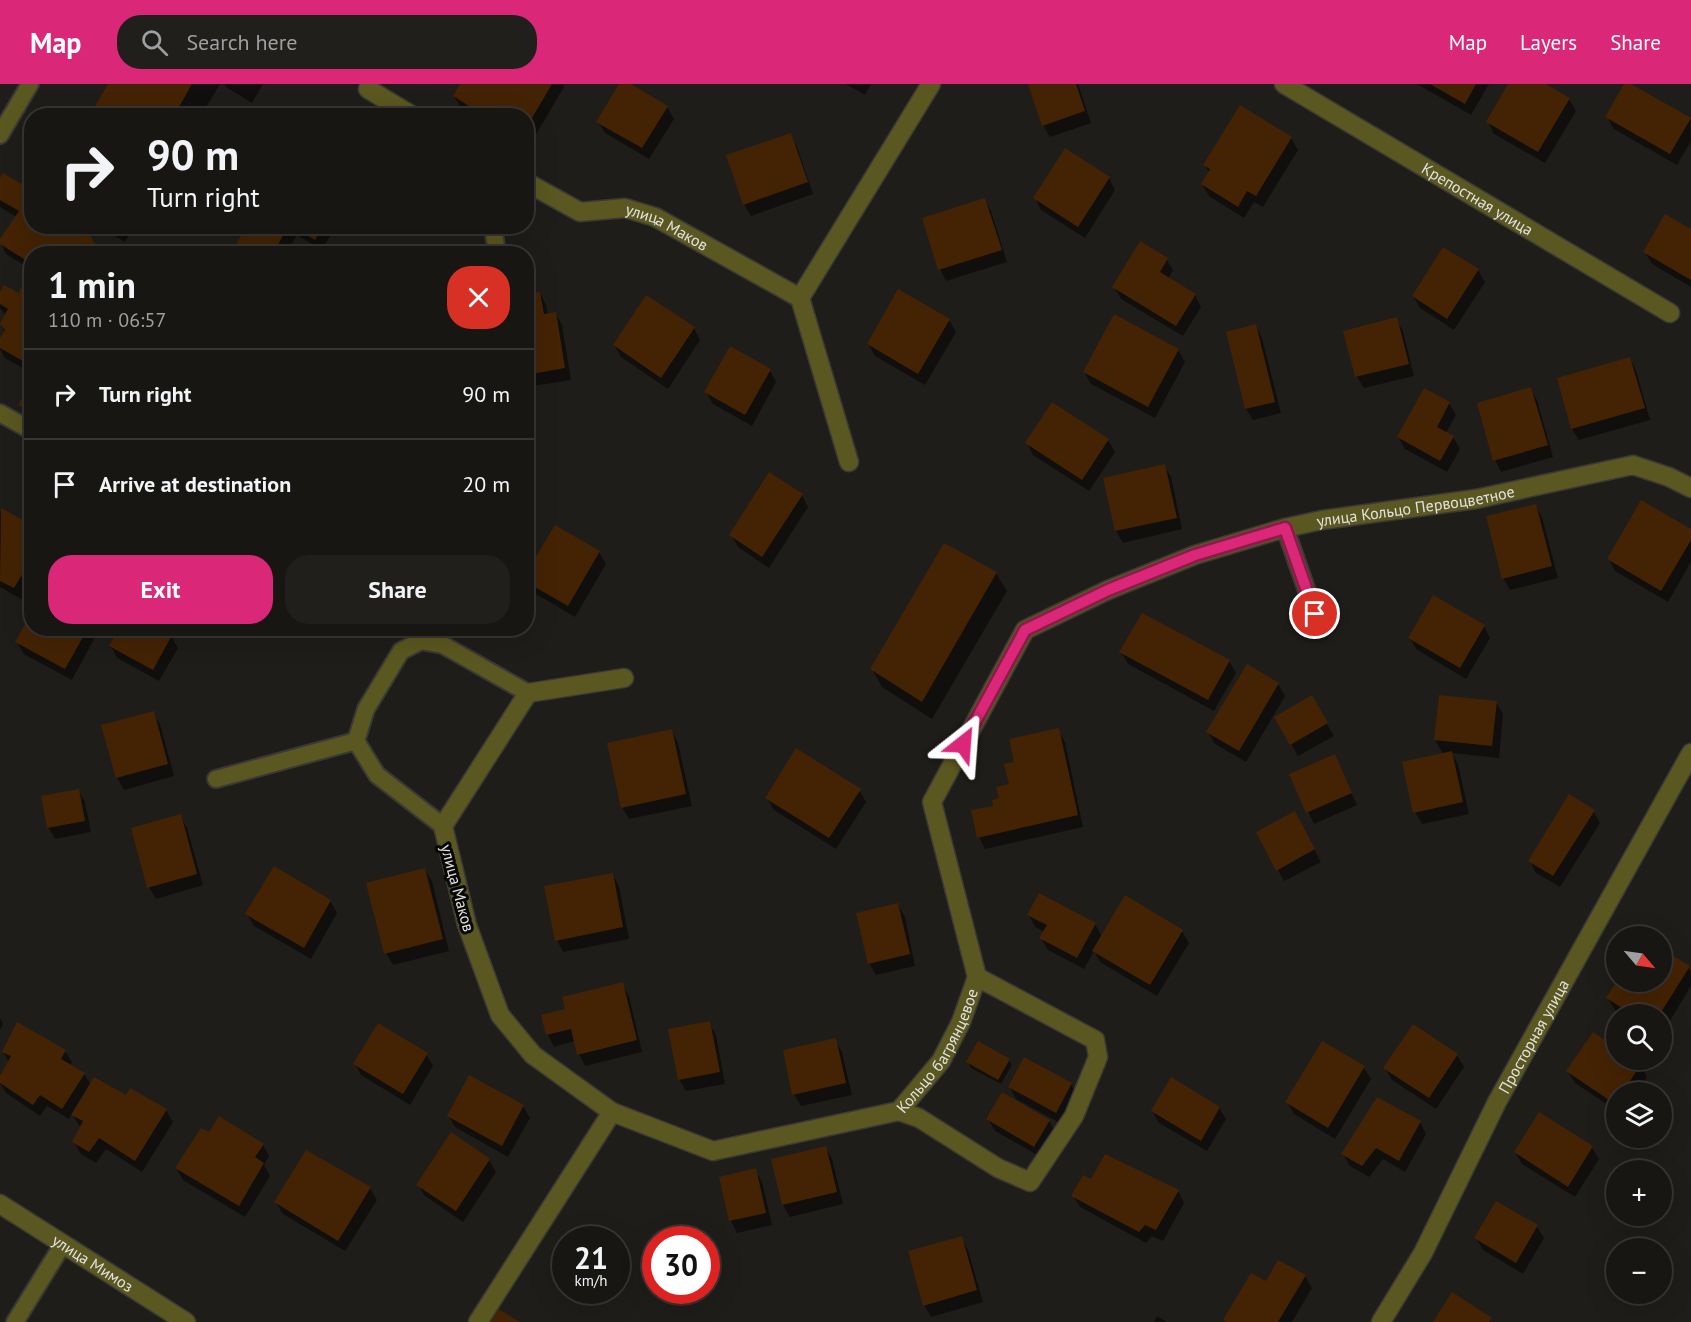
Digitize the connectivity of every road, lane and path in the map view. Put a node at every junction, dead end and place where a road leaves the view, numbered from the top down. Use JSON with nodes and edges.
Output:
{"nodes":[{"id":1,"x":30,"y":84,"type":"edge"},
{"id":2,"x":931,"y":84,"type":"edge"},
{"id":3,"x":1284,"y":84,"type":"edge"},
{"id":4,"x":367,"y":86,"type":"edge"},
{"id":5,"x":401,"y":108,"type":"edge"},
{"id":6,"x":0,"y":135,"type":"edge"},
{"id":7,"x":534,"y":186,"type":"edge"},
{"id":8,"x":800,"y":298,"type":"junction"},
{"id":9,"x":1670,"y":313,"type":"dead end"},
{"id":10,"x":0,"y":413,"type":"edge"},
{"id":11,"x":24,"y":426,"type":"edge"},
{"id":12,"x":849,"y":462,"type":"dead end"},
{"id":13,"x":1691,"y":489,"type":"edge"},
{"id":14,"x":1285,"y":528,"type":"junction"},
{"id":15,"x":1315,"y":614,"type":"dead end"},
{"id":16,"x":624,"y":678,"type":"dead end"},
{"id":17,"x":528,"y":693,"type":"junction"},
{"id":18,"x":356,"y":741,"type":"junction"},
{"id":19,"x":1691,"y":753,"type":"edge"},
{"id":20,"x":216,"y":779,"type":"dead end"},
{"id":21,"x":932,"y":802,"type":"joint"},
{"id":22,"x":443,"y":826,"type":"junction"},
{"id":23,"x":977,"y":977,"type":"junction"},
{"id":24,"x":899,"y":1111,"type":"junction"},
{"id":25,"x":612,"y":1112,"type":"junction"},
{"id":26,"x":0,"y":1204,"type":"edge"},
{"id":27,"x":63,"y":1244,"type":"junction"},
{"id":28,"x":15,"y":1322,"type":"edge"},
{"id":29,"x":186,"y":1322,"type":"edge"},
{"id":30,"x":478,"y":1322,"type":"edge"},
{"id":31,"x":1381,"y":1322,"type":"edge"}],
"edges":[{"from":1,"to":6,"type":"lane"},
{"from":2,"to":8,"type":"street"},
{"from":3,"to":9,"type":"street","name":"Крепостная улица"},
{"from":4,"to":5,"type":"street"},
{"from":7,"to":8,"type":"street","name":"улица Маков"},
{"from":8,"to":12,"type":"street"},
{"from":10,"to":11,"type":"lane"},
{"from":13,"to":14,"type":"street","name":"улица Кольцо Первоцветное"},
{"from":14,"to":15,"type":"lane"},
{"from":14,"to":21,"type":"street","name":"улица Кольцо Первоцветное"},
{"from":16,"to":17,"type":"street"},
{"from":17,"to":18,"type":"lane"},
{"from":17,"to":22,"type":"street","name":"улица Маков"},
{"from":18,"to":20,"type":"lane"},
{"from":18,"to":22,"type":"lane"},
{"from":19,"to":31,"type":"street","name":"Просторная улица"},
{"from":21,"to":23,"type":"street","name":"Кольцо багрянцевое"},
{"from":22,"to":25,"type":"street","name":"улица Маков"},
{"from":23,"to":24,"type":"street","name":"Кольцо багрянцевое"},
{"from":23,"to":24,"type":"street","name":"Кольцо багрянцевое"},
{"from":24,"to":25,"type":"street","name":"улица Маков"},
{"from":25,"to":30,"type":"street"},
{"from":26,"to":27,"type":"street","name":"улица Мимоз"},
{"from":27,"to":28,"type":"lane"},
{"from":27,"to":29,"type":"street","name":"улица Мимоз"}]}
